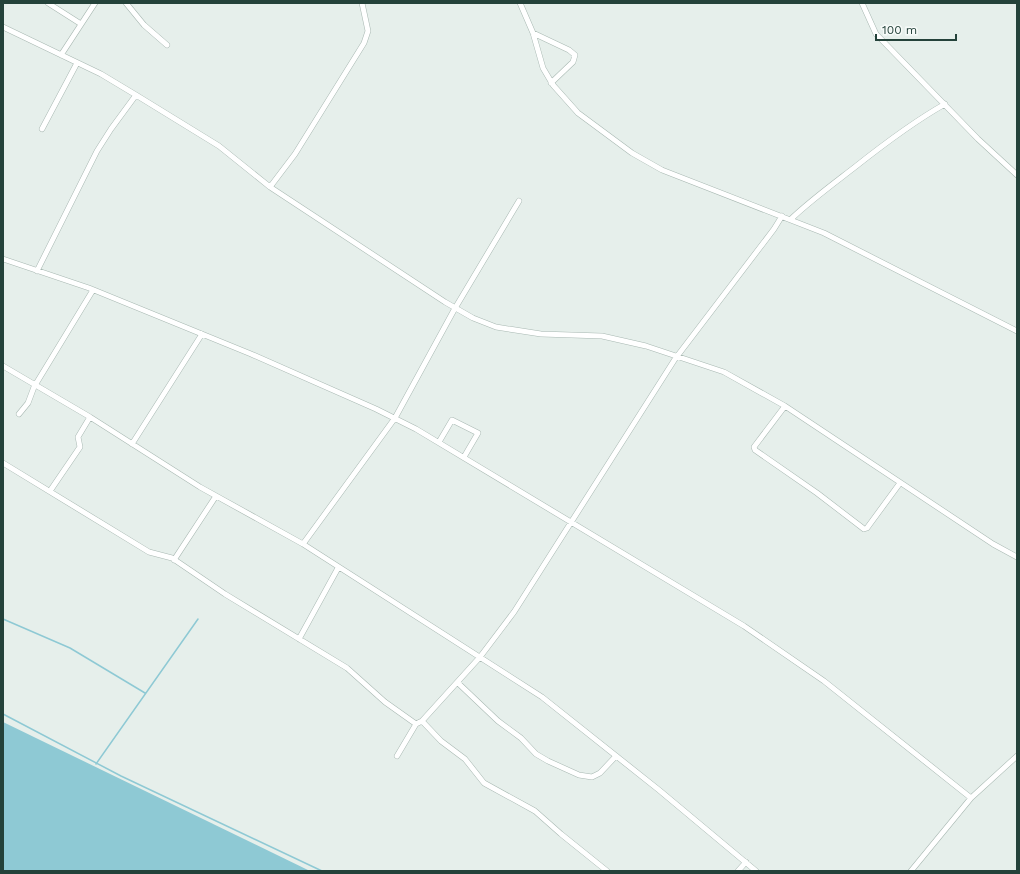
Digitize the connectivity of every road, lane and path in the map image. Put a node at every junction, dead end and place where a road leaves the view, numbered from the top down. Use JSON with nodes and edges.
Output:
{"nodes":[{"id":1,"x":48,"y":3,"type":"edge"},
{"id":2,"x":95,"y":3,"type":"edge"},
{"id":3,"x":126,"y":3,"type":"edge"},
{"id":4,"x":362,"y":3,"type":"edge"},
{"id":5,"x":520,"y":3,"type":"edge"},
{"id":6,"x":862,"y":3,"type":"edge"},
{"id":7,"x":81,"y":24,"type":"junction"},
{"id":8,"x":3,"y":27,"type":"edge"},
{"id":9,"x":533,"y":33,"type":"junction"},
{"id":10,"x":167,"y":45,"type":"dead end"},
{"id":11,"x":61,"y":55,"type":"junction"},
{"id":12,"x":77,"y":63,"type":"junction"},
{"id":13,"x":551,"y":83,"type":"junction"},
{"id":14,"x":136,"y":95,"type":"junction"},
{"id":15,"x":945,"y":104,"type":"junction"},
{"id":16,"x":42,"y":129,"type":"dead end"},
{"id":17,"x":1017,"y":176,"type":"edge"},
{"id":18,"x":270,"y":187,"type":"junction"},
{"id":19,"x":519,"y":201,"type":"dead end"},
{"id":20,"x":782,"y":216,"type":"junction"},
{"id":21,"x":791,"y":219,"type":"junction"},
{"id":22,"x":3,"y":259,"type":"edge"},
{"id":23,"x":37,"y":271,"type":"junction"},
{"id":24,"x":92,"y":290,"type":"junction"},
{"id":25,"x":455,"y":308,"type":"junction"},
{"id":26,"x":1017,"y":331,"type":"edge"},
{"id":27,"x":202,"y":334,"type":"junction"},
{"id":28,"x":677,"y":356,"type":"junction"},
{"id":29,"x":3,"y":366,"type":"edge"},
{"id":30,"x":35,"y":386,"type":"junction"},
{"id":31,"x":785,"y":406,"type":"junction"},
{"id":32,"x":19,"y":414,"type":"dead end"},
{"id":33,"x":90,"y":417,"type":"junction"},
{"id":34,"x":396,"y":418,"type":"junction"},
{"id":35,"x":439,"y":442,"type":"junction"},
{"id":36,"x":132,"y":444,"type":"junction"},
{"id":37,"x":464,"y":456,"type":"junction"},
{"id":38,"x":3,"y":463,"type":"edge"},
{"id":39,"x":900,"y":483,"type":"junction"},
{"id":40,"x":50,"y":491,"type":"junction"},
{"id":41,"x":216,"y":496,"type":"junction"},
{"id":42,"x":571,"y":521,"type":"junction"},
{"id":43,"x":303,"y":544,"type":"junction"},
{"id":44,"x":1017,"y":557,"type":"edge"},
{"id":45,"x":174,"y":560,"type":"junction"},
{"id":46,"x":338,"y":568,"type":"junction"},
{"id":47,"x":298,"y":639,"type":"junction"},
{"id":48,"x":480,"y":657,"type":"junction"},
{"id":49,"x":458,"y":683,"type":"junction"},
{"id":50,"x":422,"y":721,"type":"junction"},
{"id":51,"x":416,"y":724,"type":"junction"},
{"id":52,"x":396,"y":756,"type":"dead end"},
{"id":53,"x":616,"y":756,"type":"junction"},
{"id":54,"x":1017,"y":756,"type":"edge"},
{"id":55,"x":971,"y":798,"type":"junction"},
{"id":56,"x":746,"y":862,"type":"junction"},
{"id":57,"x":607,"y":871,"type":"edge"},
{"id":58,"x":738,"y":871,"type":"edge"},
{"id":59,"x":756,"y":871,"type":"edge"},
{"id":60,"x":911,"y":871,"type":"edge"}],
"edges":[{"from":1,"to":7,"type":"street"},
{"from":2,"to":7,"type":"street"},
{"from":3,"to":10,"type":"street"},
{"from":4,"to":18,"type":"street"},
{"from":5,"to":9,"type":"street"},
{"from":6,"to":15,"type":"street"},
{"from":7,"to":11,"type":"street"},
{"from":8,"to":11,"type":"street"},
{"from":9,"to":13,"type":"street"},
{"from":9,"to":13,"type":"street"},
{"from":11,"to":12,"type":"street"},
{"from":12,"to":14,"type":"street"},
{"from":12,"to":16,"type":"street"},
{"from":13,"to":20,"type":"street"},
{"from":14,"to":18,"type":"street"},
{"from":14,"to":23,"type":"street"},
{"from":15,"to":17,"type":"street"},
{"from":15,"to":21,"type":"street"},
{"from":18,"to":25,"type":"street"},
{"from":19,"to":25,"type":"street"},
{"from":20,"to":21,"type":"street"},
{"from":20,"to":28,"type":"street"},
{"from":21,"to":26,"type":"street"},
{"from":22,"to":23,"type":"street"},
{"from":23,"to":24,"type":"street"},
{"from":24,"to":27,"type":"street"},
{"from":24,"to":30,"type":"street"},
{"from":25,"to":28,"type":"street"},
{"from":25,"to":34,"type":"street"},
{"from":27,"to":34,"type":"street"},
{"from":27,"to":36,"type":"street"},
{"from":28,"to":31,"type":"street"},
{"from":28,"to":42,"type":"street"},
{"from":29,"to":30,"type":"street"},
{"from":30,"to":32,"type":"street"},
{"from":30,"to":33,"type":"street"},
{"from":31,"to":39,"type":"street"},
{"from":31,"to":39,"type":"street"},
{"from":33,"to":36,"type":"street"},
{"from":33,"to":40,"type":"street"},
{"from":34,"to":35,"type":"street"},
{"from":34,"to":43,"type":"street"},
{"from":35,"to":37,"type":"street"},
{"from":35,"to":37,"type":"street"},
{"from":36,"to":41,"type":"street"},
{"from":37,"to":42,"type":"street"},
{"from":38,"to":40,"type":"street"},
{"from":39,"to":44,"type":"street"},
{"from":40,"to":45,"type":"street"},
{"from":41,"to":43,"type":"street"},
{"from":41,"to":45,"type":"street"},
{"from":42,"to":48,"type":"street"},
{"from":42,"to":55,"type":"street"},
{"from":43,"to":46,"type":"street"},
{"from":45,"to":47,"type":"street"},
{"from":46,"to":47,"type":"street"},
{"from":46,"to":48,"type":"street"},
{"from":47,"to":51,"type":"street"},
{"from":48,"to":49,"type":"street"},
{"from":48,"to":53,"type":"street"},
{"from":49,"to":50,"type":"street"},
{"from":49,"to":53,"type":"street"},
{"from":50,"to":51,"type":"street"},
{"from":50,"to":57,"type":"street"},
{"from":51,"to":52,"type":"street"},
{"from":53,"to":56,"type":"street"},
{"from":54,"to":55,"type":"street"},
{"from":55,"to":60,"type":"street"},
{"from":56,"to":58,"type":"street"},
{"from":56,"to":59,"type":"street"}]}
